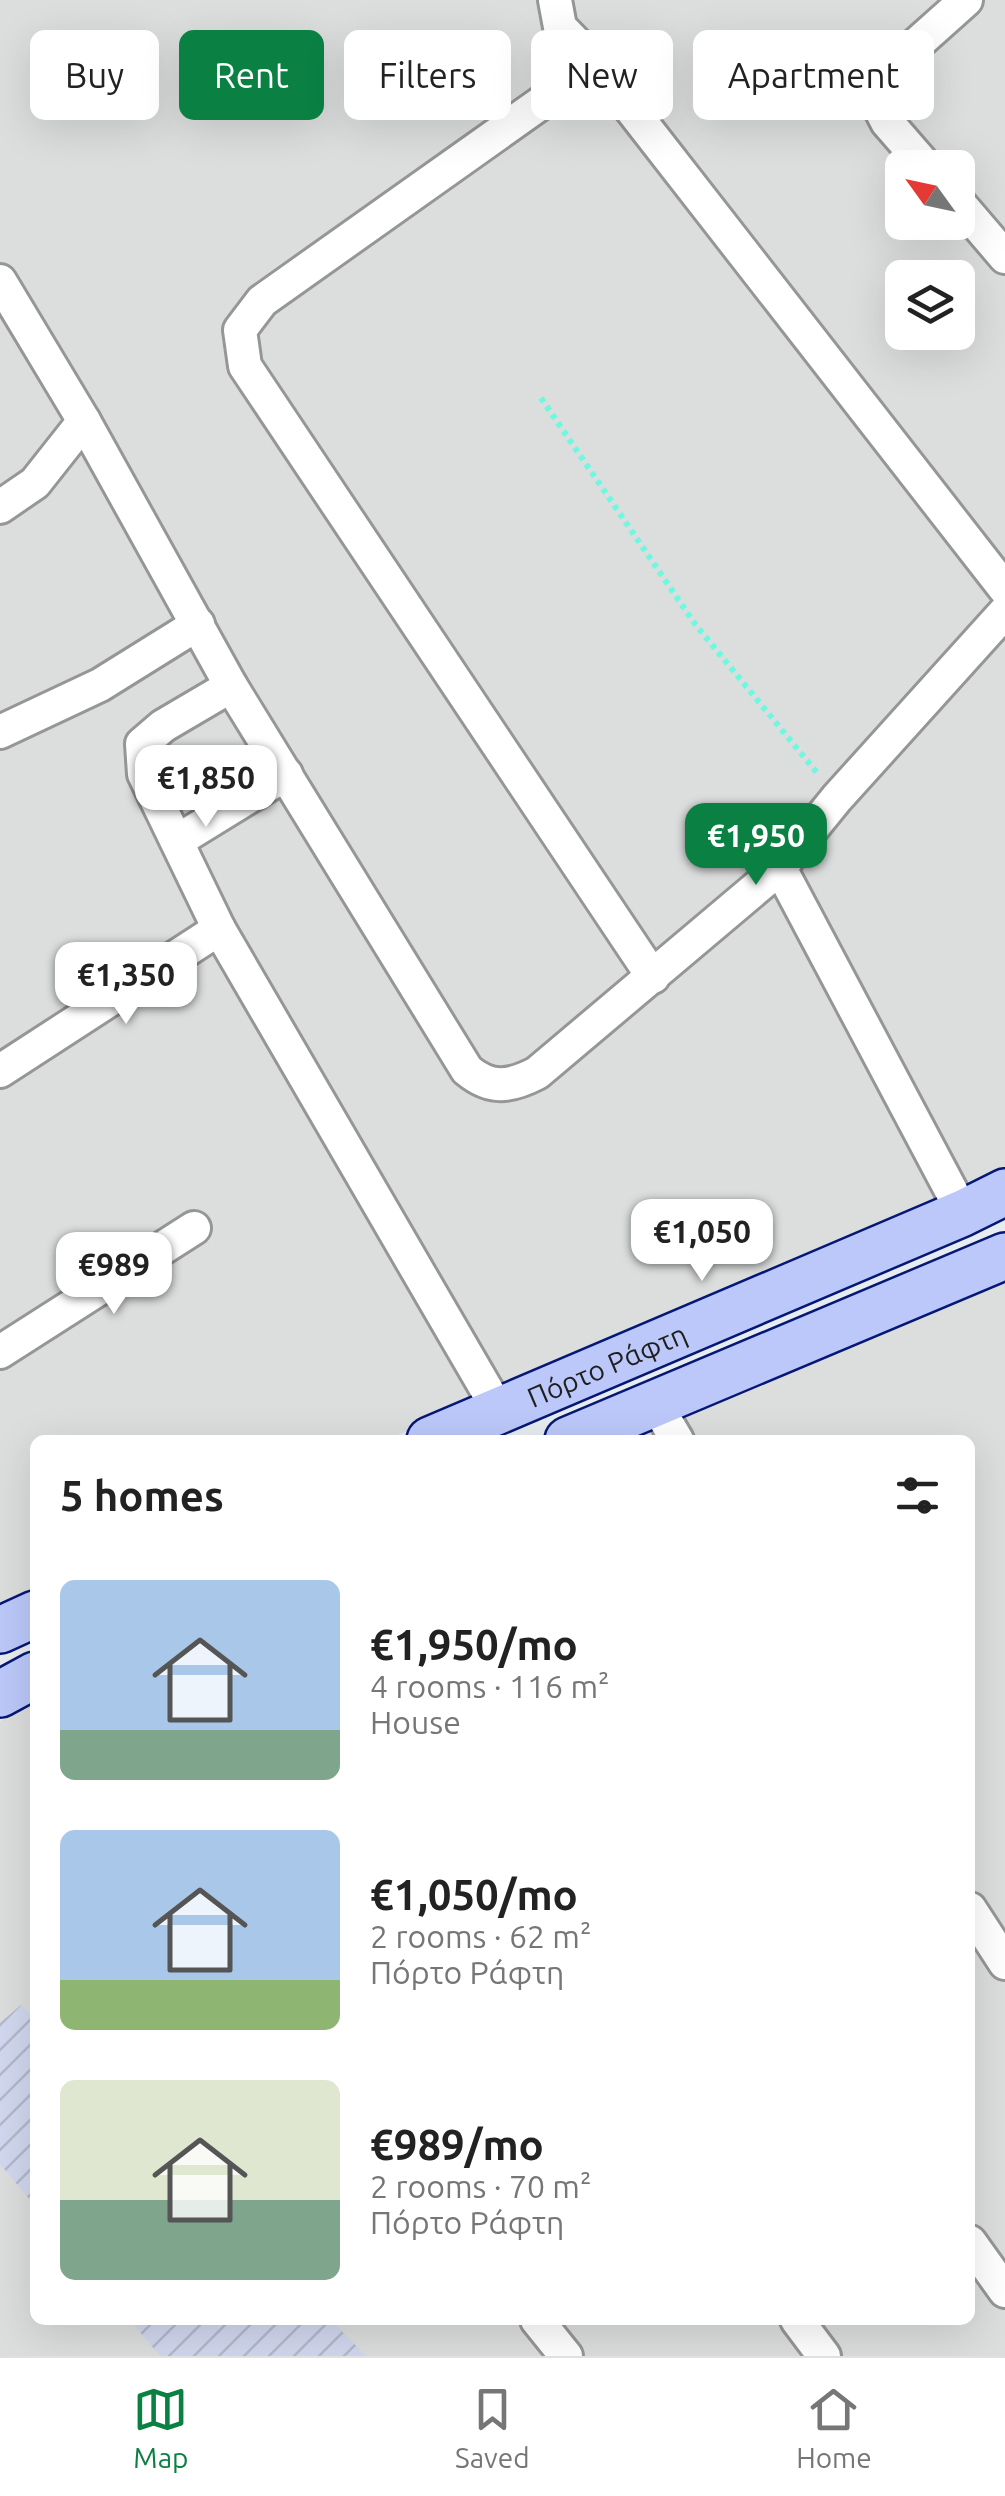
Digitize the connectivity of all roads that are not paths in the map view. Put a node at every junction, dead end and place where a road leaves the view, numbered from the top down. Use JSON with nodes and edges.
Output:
{"nodes":[{"id":1,"x":555,"y":0,"type":"edge"},
{"id":2,"x":966,"y":0,"type":"edge"},
{"id":3,"x":563,"y":30,"type":"edge"},
{"id":4,"x":531,"y":110,"type":"edge"},
{"id":5,"x":640,"y":120,"type":"edge"},
{"id":6,"x":911,"y":150,"type":"edge"},
{"id":7,"x":975,"y":222,"type":"edge"},
{"id":8,"x":1005,"y":256,"type":"edge"},
{"id":9,"x":0,"y":280,"type":"edge"},
{"id":10,"x":84,"y":421,"type":"junction"},
{"id":11,"x":0,"y":506,"type":"edge"},
{"id":12,"x":1005,"y":590,"type":"edge"},
{"id":13,"x":1005,"y":612,"type":"edge"},
{"id":14,"x":198,"y":624,"type":"junction"},
{"id":15,"x":231,"y":686,"type":"junction"},
{"id":16,"x":0,"y":732,"type":"edge"},
{"id":17,"x":286,"y":774,"type":"junction"},
{"id":18,"x":177,"y":841,"type":"junction"},
{"id":19,"x":780,"y":868,"type":"junction"},
{"id":20,"x":220,"y":929,"type":"junction"},
{"id":21,"x":653,"y":977,"type":"junction"},
{"id":22,"x":0,"y":1071,"type":"edge"},
{"id":23,"x":1005,"y":1171,"type":"edge"},
{"id":24,"x":1005,"y":1192,"type":"edge"},
{"id":25,"x":964,"y":1213,"type":"junction"},
{"id":26,"x":194,"y":1228,"type":"dead end"},
{"id":27,"x":1005,"y":1256,"type":"edge"},
{"id":28,"x":0,"y":1352,"type":"edge"},
{"id":29,"x":500,"y":1411,"type":"junction"},
{"id":30,"x":667,"y":1423,"type":"edge"},
{"id":31,"x":442,"y":1435,"type":"edge"},
{"id":32,"x":597,"y":1435,"type":"edge"},
{"id":33,"x":30,"y":1616,"type":"edge"},
{"id":34,"x":0,"y":1630,"type":"edge"},
{"id":35,"x":30,"y":1678,"type":"edge"},
{"id":36,"x":0,"y":1694,"type":"edge"},
{"id":37,"x":975,"y":1917,"type":"edge"},
{"id":38,"x":1005,"y":1963,"type":"edge"},
{"id":39,"x":975,"y":2249,"type":"edge"},
{"id":40,"x":1005,"y":2291,"type":"edge"},
{"id":41,"x":541,"y":2325,"type":"edge"},
{"id":42,"x":802,"y":2325,"type":"edge"},
{"id":43,"x":566,"y":2356,"type":"edge"},
{"id":44,"x":824,"y":2356,"type":"edge"}],
"edges":[{"from":1,"to":3,"type":"street"},
{"from":2,"to":6,"type":"street"},
{"from":4,"to":21,"type":"street"},
{"from":5,"to":12,"type":"street"},
{"from":7,"to":8,"type":"street"},
{"from":9,"to":10,"type":"street"},
{"from":10,"to":11,"type":"street"},
{"from":10,"to":14,"type":"street"},
{"from":13,"to":19,"type":"street"},
{"from":14,"to":15,"type":"street"},
{"from":14,"to":16,"type":"street"},
{"from":15,"to":17,"type":"street"},
{"from":15,"to":18,"type":"street"},
{"from":17,"to":18,"type":"street"},
{"from":17,"to":21,"type":"street"},
{"from":18,"to":20,"type":"street"},
{"from":19,"to":21,"type":"street"},
{"from":19,"to":25,"type":"street"},
{"from":20,"to":22,"type":"street"},
{"from":20,"to":29,"type":"street"},
{"from":23,"to":25,"type":"main road"},
{"from":24,"to":25,"type":"main road","name":"Πόρτο Ράφτη"},
{"from":25,"to":29,"type":"main road","name":"Πόρτο Ράφτη"},
{"from":26,"to":28,"type":"street"},
{"from":27,"to":30,"type":"main road","name":"Πόρτο Ράφτη"},
{"from":29,"to":31,"type":"main road","name":"Πόρτο Ράφτη"},
{"from":30,"to":32,"type":"main road","name":"Πόρτο Ράφτη"},
{"from":33,"to":34,"type":"main road"},
{"from":35,"to":36,"type":"main road"},
{"from":37,"to":38,"type":"street"},
{"from":39,"to":40,"type":"street"},
{"from":41,"to":43,"type":"street"},
{"from":42,"to":44,"type":"street"}]}
